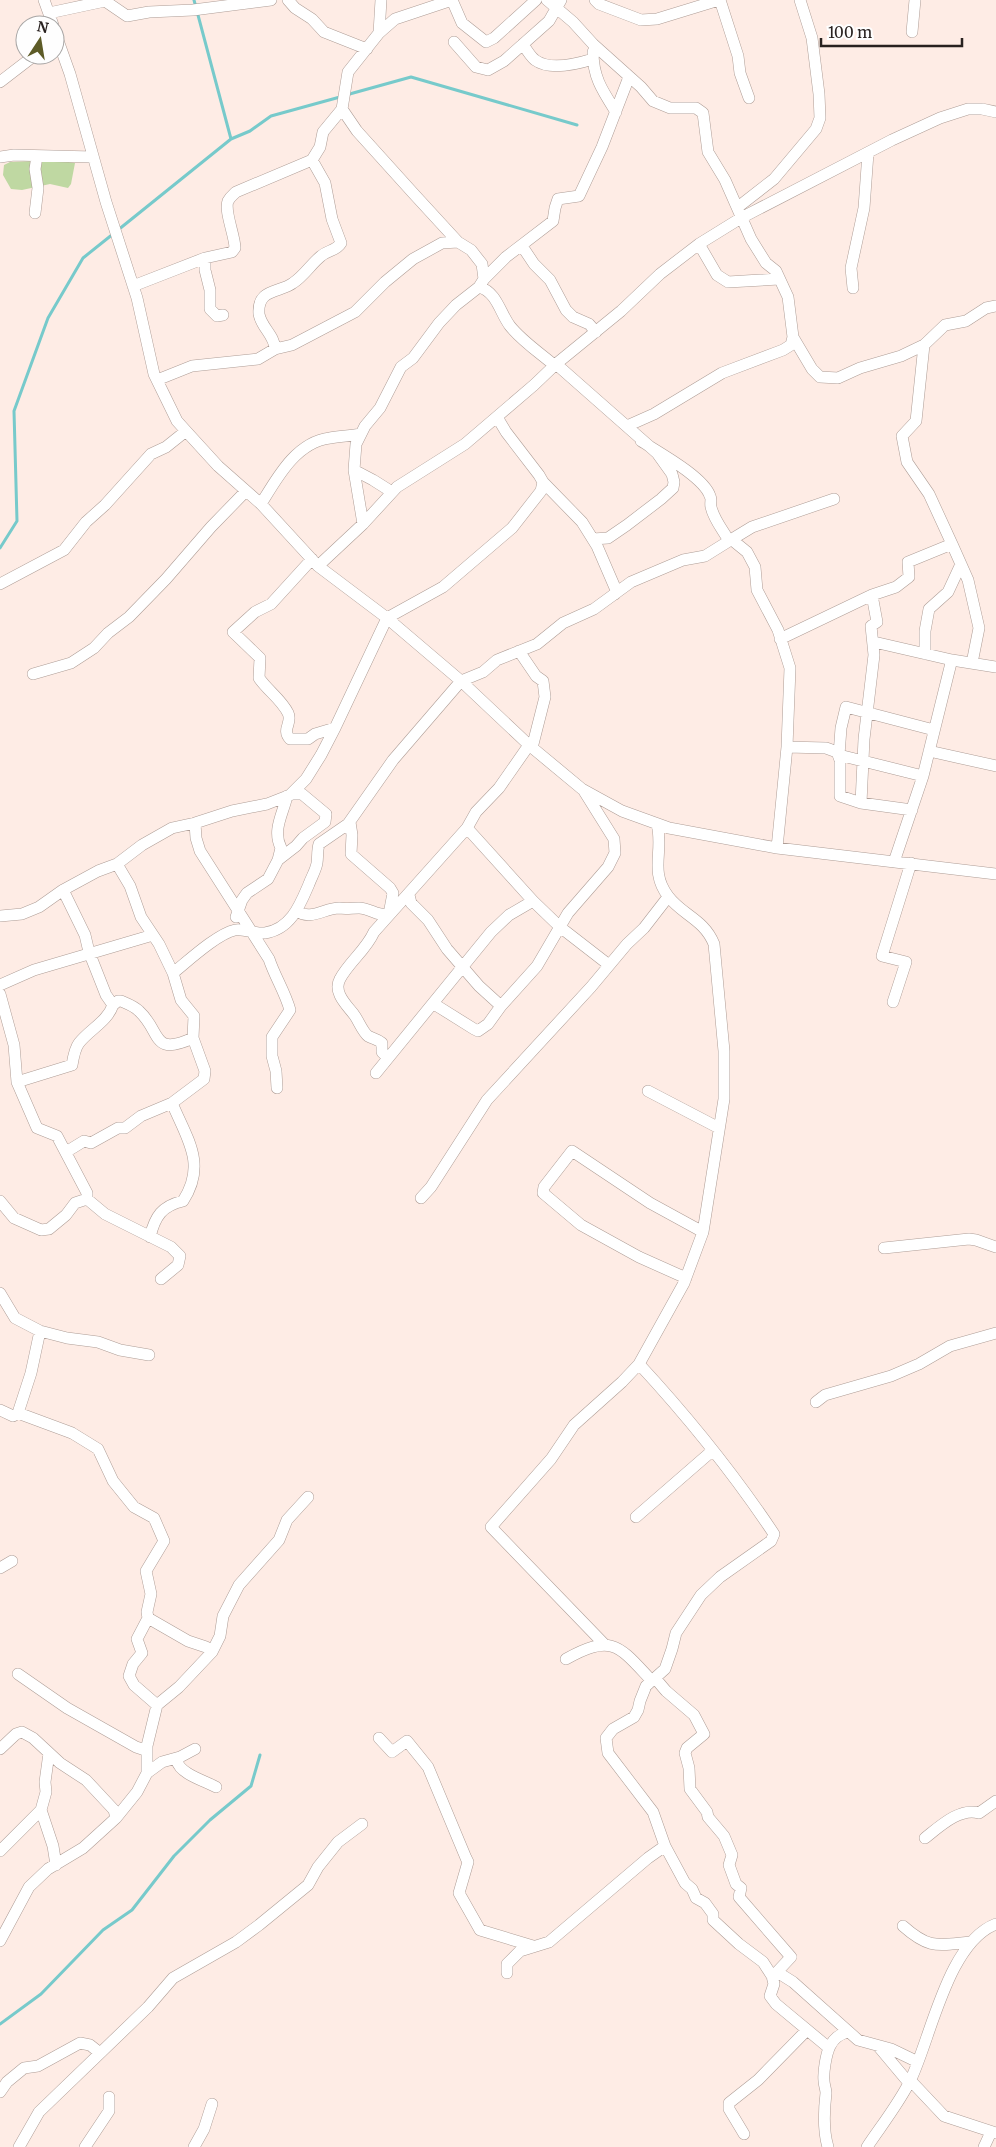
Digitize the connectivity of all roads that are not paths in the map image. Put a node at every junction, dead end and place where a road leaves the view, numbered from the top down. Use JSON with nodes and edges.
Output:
{"nodes":[{"id":1,"x":44,"y":0,"type":"edge"},
{"id":2,"x":271,"y":0,"type":"edge"},
{"id":3,"x":288,"y":0,"type":"edge"},
{"id":4,"x":381,"y":0,"type":"edge"},
{"id":5,"x":452,"y":0,"type":"edge"},
{"id":6,"x":536,"y":0,"type":"edge"},
{"id":7,"x":547,"y":0,"type":"edge"},
{"id":8,"x":595,"y":0,"type":"edge"},
{"id":9,"x":719,"y":0,"type":"edge"},
{"id":10,"x":800,"y":0,"type":"edge"},
{"id":11,"x":915,"y":0,"type":"edge"},
{"id":12,"x":558,"y":4,"type":"edge"},
{"id":13,"x":48,"y":13,"type":"joint"},
{"id":14,"x":912,"y":32,"type":"dead end"},
{"id":15,"x":379,"y":33,"type":"junction"},
{"id":16,"x":454,"y":42,"type":"dead end"},
{"id":17,"x":523,"y":44,"type":"junction"},
{"id":18,"x":593,"y":44,"type":"junction"},
{"id":19,"x":366,"y":49,"type":"junction"},
{"id":20,"x":593,"y":59,"type":"junction"},
{"id":21,"x":22,"y":65,"type":"edge"},
{"id":22,"x":63,"y":65,"type":"edge"},
{"id":23,"x":629,"y":76,"type":"junction"},
{"id":24,"x":0,"y":82,"type":"edge"},
{"id":25,"x":749,"y":98,"type":"dead end"},
{"id":26,"x":342,"y":109,"type":"junction"},
{"id":27,"x":616,"y":112,"type":"junction"},
{"id":28,"x":996,"y":112,"type":"edge"},
{"id":29,"x":868,"y":153,"type":"junction"},
{"id":30,"x":37,"y":156,"type":"junction"},
{"id":31,"x":0,"y":157,"type":"edge"},
{"id":32,"x":93,"y":157,"type":"junction"},
{"id":33,"x":312,"y":160,"type":"junction"},
{"id":34,"x":739,"y":212,"type":"junction"},
{"id":35,"x":35,"y":213,"type":"dead end"},
{"id":36,"x":458,"y":242,"type":"junction"},
{"id":37,"x":699,"y":244,"type":"junction"},
{"id":38,"x":522,"y":246,"type":"junction"},
{"id":39,"x":205,"y":258,"type":"junction"},
{"id":40,"x":780,"y":279,"type":"junction"},
{"id":41,"x":482,"y":283,"type":"junction"},
{"id":42,"x":133,"y":286,"type":"junction"},
{"id":43,"x":854,"y":288,"type":"dead end"},
{"id":44,"x":996,"y":306,"type":"edge"},
{"id":45,"x":223,"y":315,"type":"dead end"},
{"id":46,"x":596,"y":332,"type":"junction"},
{"id":47,"x":793,"y":337,"type":"junction"},
{"id":48,"x":924,"y":345,"type":"junction"},
{"id":49,"x":274,"y":349,"type":"junction"},
{"id":50,"x":555,"y":364,"type":"junction"},
{"id":51,"x":157,"y":380,"type":"junction"},
{"id":52,"x":497,"y":417,"type":"junction"},
{"id":53,"x":627,"y":426,"type":"junction"},
{"id":54,"x":186,"y":431,"type":"junction"},
{"id":55,"x":361,"y":434,"type":"junction"},
{"id":56,"x":642,"y":441,"type":"junction"},
{"id":57,"x":354,"y":470,"type":"junction"},
{"id":58,"x":543,"y":482,"type":"junction"},
{"id":59,"x":246,"y":491,"type":"junction"},
{"id":60,"x":392,"y":492,"type":"junction"},
{"id":61,"x":834,"y":499,"type":"dead end"},
{"id":62,"x":261,"y":504,"type":"junction"},
{"id":63,"x":362,"y":524,"type":"junction"},
{"id":64,"x":593,"y":539,"type":"junction"},
{"id":65,"x":730,"y":540,"type":"junction"},
{"id":66,"x":952,"y":544,"type":"junction"},
{"id":67,"x":315,"y":562,"type":"junction"},
{"id":68,"x":961,"y":564,"type":"junction"},
{"id":69,"x":0,"y":584,"type":"edge"},
{"id":70,"x":615,"y":594,"type":"junction"},
{"id":71,"x":872,"y":595,"type":"junction"},
{"id":72,"x":387,"y":618,"type":"junction"},
{"id":73,"x":780,"y":638,"type":"junction"},
{"id":74,"x":874,"y":642,"type":"junction"},
{"id":75,"x":519,"y":651,"type":"junction"},
{"id":76,"x":925,"y":654,"type":"junction"},
{"id":77,"x":952,"y":660,"type":"junction"},
{"id":78,"x":972,"y":663,"type":"junction"},
{"id":79,"x":996,"y":667,"type":"edge"},
{"id":80,"x":33,"y":674,"type":"dead end"},
{"id":81,"x":461,"y":681,"type":"junction"},
{"id":82,"x":866,"y":712,"type":"junction"},
{"id":83,"x":335,"y":728,"type":"junction"},
{"id":84,"x":934,"y":730,"type":"junction"},
{"id":85,"x":530,"y":747,"type":"junction"},
{"id":86,"x":787,"y":747,"type":"junction"},
{"id":87,"x":929,"y":751,"type":"junction"},
{"id":88,"x":839,"y":755,"type":"junction"},
{"id":89,"x":863,"y":761,"type":"junction"},
{"id":90,"x":996,"y":766,"type":"edge"},
{"id":91,"x":923,"y":776,"type":"junction"},
{"id":92,"x":582,"y":789,"type":"junction"},
{"id":93,"x":289,"y":795,"type":"junction"},
{"id":94,"x":861,"y":803,"type":"junction"},
{"id":95,"x":912,"y":810,"type":"junction"},
{"id":96,"x":350,"y":822,"type":"junction"},
{"id":97,"x":195,"y":823,"type":"junction"},
{"id":98,"x":657,"y":824,"type":"junction"},
{"id":99,"x":468,"y":828,"type":"junction"},
{"id":100,"x":322,"y":841,"type":"junction"},
{"id":101,"x":296,"y":846,"type":"junction"},
{"id":102,"x":777,"y":848,"type":"junction"},
{"id":103,"x":278,"y":860,"type":"junction"},
{"id":104,"x":894,"y":862,"type":"junction"},
{"id":105,"x":117,"y":864,"type":"junction"},
{"id":106,"x":911,"y":864,"type":"junction"},
{"id":107,"x":996,"y":874,"type":"edge"},
{"id":108,"x":63,"y":890,"type":"junction"},
{"id":109,"x":408,"y":895,"type":"junction"},
{"id":110,"x":668,"y":897,"type":"junction"},
{"id":111,"x":533,"y":901,"type":"junction"},
{"id":112,"x":297,"y":911,"type":"junction"},
{"id":113,"x":237,"y":912,"type":"junction"},
{"id":114,"x":389,"y":914,"type":"junction"},
{"id":115,"x":0,"y":916,"type":"edge"},
{"id":116,"x":560,"y":927,"type":"junction"},
{"id":117,"x":230,"y":932,"type":"junction"},
{"id":118,"x":251,"y":933,"type":"junction"},
{"id":119,"x":153,"y":935,"type":"junction"},
{"id":120,"x":89,"y":952,"type":"junction"},
{"id":121,"x":609,"y":966,"type":"junction"},
{"id":122,"x":463,"y":967,"type":"junction"},
{"id":123,"x":173,"y":973,"type":"junction"},
{"id":124,"x":0,"y":985,"type":"edge"},
{"id":125,"x":0,"y":994,"type":"edge"},
{"id":126,"x":893,"y":1002,"type":"dead end"},
{"id":127,"x":434,"y":1004,"type":"junction"},
{"id":128,"x":113,"y":1005,"type":"junction"},
{"id":129,"x":501,"y":1006,"type":"junction"},
{"id":130,"x":193,"y":1038,"type":"junction"},
{"id":131,"x":388,"y":1057,"type":"junction"},
{"id":132,"x":376,"y":1073,"type":"dead end"},
{"id":133,"x":17,"y":1082,"type":"junction"},
{"id":134,"x":276,"y":1088,"type":"dead end"},
{"id":135,"x":648,"y":1090,"type":"dead end"},
{"id":136,"x":172,"y":1103,"type":"junction"},
{"id":137,"x":719,"y":1128,"type":"junction"},
{"id":138,"x":66,"y":1152,"type":"junction"},
{"id":139,"x":421,"y":1198,"type":"dead end"},
{"id":140,"x":87,"y":1199,"type":"junction"},
{"id":141,"x":0,"y":1201,"type":"edge"},
{"id":142,"x":703,"y":1232,"type":"junction"},
{"id":143,"x":150,"y":1236,"type":"junction"},
{"id":144,"x":884,"y":1248,"type":"dead end"},
{"id":145,"x":996,"y":1248,"type":"edge"},
{"id":146,"x":686,"y":1278,"type":"junction"},
{"id":147,"x":161,"y":1279,"type":"dead end"},
{"id":148,"x":0,"y":1293,"type":"edge"},
{"id":149,"x":40,"y":1331,"type":"junction"},
{"id":150,"x":996,"y":1333,"type":"edge"},
{"id":151,"x":149,"y":1356,"type":"dead end"},
{"id":152,"x":639,"y":1364,"type":"junction"},
{"id":153,"x":816,"y":1402,"type":"dead end"},
{"id":154,"x":0,"y":1410,"type":"edge"},
{"id":155,"x":18,"y":1413,"type":"junction"},
{"id":156,"x":712,"y":1451,"type":"junction"},
{"id":157,"x":308,"y":1497,"type":"dead end"},
{"id":158,"x":636,"y":1517,"type":"dead end"},
{"id":159,"x":12,"y":1561,"type":"dead end"},
{"id":160,"x":0,"y":1568,"type":"edge"},
{"id":161,"x":148,"y":1618,"type":"junction"},
{"id":162,"x":605,"y":1645,"type":"junction"},
{"id":163,"x":212,"y":1652,"type":"junction"},
{"id":164,"x":566,"y":1659,"type":"dead end"},
{"id":165,"x":18,"y":1674,"type":"dead end"},
{"id":166,"x":654,"y":1679,"type":"junction"},
{"id":167,"x":157,"y":1705,"type":"junction"},
{"id":168,"x":379,"y":1738,"type":"dead end"},
{"id":169,"x":147,"y":1746,"type":"junction"},
{"id":170,"x":195,"y":1748,"type":"dead end"},
{"id":171,"x":0,"y":1749,"type":"edge"},
{"id":172,"x":49,"y":1752,"type":"junction"},
{"id":173,"x":180,"y":1757,"type":"junction"},
{"id":174,"x":147,"y":1773,"type":"junction"},
{"id":175,"x":216,"y":1787,"type":"dead end"},
{"id":176,"x":996,"y":1801,"type":"edge"},
{"id":177,"x":41,"y":1810,"type":"junction"},
{"id":178,"x":116,"y":1818,"type":"junction"},
{"id":179,"x":362,"y":1824,"type":"dead end"},
{"id":180,"x":925,"y":1838,"type":"dead end"},
{"id":181,"x":665,"y":1846,"type":"junction"},
{"id":182,"x":0,"y":1851,"type":"edge"},
{"id":183,"x":56,"y":1865,"type":"junction"},
{"id":184,"x":996,"y":1924,"type":"edge"},
{"id":185,"x":903,"y":1926,"type":"dead end"},
{"id":186,"x":0,"y":1941,"type":"edge"},
{"id":187,"x":972,"y":1942,"type":"junction"},
{"id":188,"x":533,"y":1946,"type":"junction"},
{"id":189,"x":507,"y":1972,"type":"dead end"},
{"id":190,"x":807,"y":2030,"type":"junction"},
{"id":191,"x":847,"y":2032,"type":"junction"},
{"id":192,"x":875,"y":2044,"type":"junction"},
{"id":193,"x":829,"y":2048,"type":"junction"},
{"id":194,"x":100,"y":2053,"type":"junction"},
{"id":195,"x":918,"y":2062,"type":"junction"},
{"id":196,"x":910,"y":2082,"type":"junction"},
{"id":197,"x":0,"y":2092,"type":"edge"},
{"id":198,"x":110,"y":2097,"type":"dead end"},
{"id":199,"x":212,"y":2104,"type":"dead end"},
{"id":200,"x":993,"y":2132,"type":"edge"},
{"id":201,"x":744,"y":2134,"type":"dead end"},
{"id":202,"x":19,"y":2147,"type":"edge"},
{"id":203,"x":85,"y":2147,"type":"edge"},
{"id":204,"x":194,"y":2147,"type":"edge"},
{"id":205,"x":828,"y":2147,"type":"edge"},
{"id":206,"x":866,"y":2147,"type":"edge"},
{"id":207,"x":984,"y":2147,"type":"edge"}],
"edges":[{"from":1,"to":13,"type":"street"},
{"from":2,"to":13,"type":"street"},
{"from":3,"to":19,"type":"street"},
{"from":4,"to":15,"type":"street"},
{"from":5,"to":6,"type":"street"},
{"from":5,"to":15,"type":"street"},
{"from":7,"to":12,"type":"street"},
{"from":8,"to":9,"type":"street"},
{"from":9,"to":25,"type":"street"},
{"from":10,"to":34,"type":"street"},
{"from":11,"to":14,"type":"street"},
{"from":12,"to":17,"type":"street"},
{"from":12,"to":18,"type":"street"},
{"from":15,"to":19,"type":"street"},
{"from":16,"to":17,"type":"street"},
{"from":17,"to":20,"type":"street"},
{"from":18,"to":20,"type":"street"},
{"from":18,"to":23,"type":"street"},
{"from":19,"to":26,"type":"street"},
{"from":20,"to":27,"type":"street"},
{"from":21,"to":24,"type":"street"},
{"from":22,"to":32,"type":"street"},
{"from":23,"to":27,"type":"street"},
{"from":23,"to":34,"type":"street"},
{"from":26,"to":33,"type":"street"},
{"from":26,"to":36,"type":"street"},
{"from":27,"to":38,"type":"street"},
{"from":28,"to":29,"type":"street"},
{"from":29,"to":34,"type":"street"},
{"from":29,"to":43,"type":"street"},
{"from":30,"to":31,"type":"street"},
{"from":30,"to":32,"type":"street"},
{"from":30,"to":35,"type":"street"},
{"from":32,"to":42,"type":"street"},
{"from":33,"to":39,"type":"street"},
{"from":33,"to":49,"type":"street"},
{"from":34,"to":37,"type":"street"},
{"from":34,"to":40,"type":"street"},
{"from":36,"to":41,"type":"street"},
{"from":36,"to":49,"type":"street"},
{"from":37,"to":40,"type":"street"},
{"from":37,"to":46,"type":"street"},
{"from":38,"to":41,"type":"street"},
{"from":38,"to":46,"type":"street"},
{"from":39,"to":42,"type":"street"},
{"from":39,"to":45,"type":"street"},
{"from":40,"to":47,"type":"street"},
{"from":41,"to":50,"type":"street"},
{"from":41,"to":55,"type":"street"},
{"from":42,"to":51,"type":"street"},
{"from":44,"to":48,"type":"street"},
{"from":46,"to":50,"type":"street"},
{"from":47,"to":48,"type":"street"},
{"from":47,"to":53,"type":"street"},
{"from":48,"to":66,"type":"street"},
{"from":49,"to":51,"type":"street"},
{"from":50,"to":52,"type":"street"},
{"from":50,"to":53,"type":"street"},
{"from":51,"to":54,"type":"street"},
{"from":52,"to":58,"type":"street"},
{"from":52,"to":60,"type":"street"},
{"from":53,"to":56,"type":"street"},
{"from":54,"to":59,"type":"street"},
{"from":54,"to":69,"type":"street"},
{"from":55,"to":57,"type":"street"},
{"from":55,"to":62,"type":"street"},
{"from":56,"to":64,"type":"street"},
{"from":56,"to":65,"type":"street"},
{"from":57,"to":60,"type":"street"},
{"from":57,"to":63,"type":"street"},
{"from":58,"to":64,"type":"street"},
{"from":58,"to":72,"type":"street"},
{"from":59,"to":62,"type":"street"},
{"from":59,"to":80,"type":"street"},
{"from":60,"to":63,"type":"street"},
{"from":61,"to":65,"type":"street"},
{"from":62,"to":67,"type":"street"},
{"from":63,"to":67,"type":"street"},
{"from":64,"to":70,"type":"street"},
{"from":65,"to":70,"type":"street"},
{"from":65,"to":73,"type":"street"},
{"from":66,"to":68,"type":"street"},
{"from":66,"to":71,"type":"street"},
{"from":67,"to":72,"type":"street"},
{"from":67,"to":83,"type":"street"},
{"from":68,"to":76,"type":"street"},
{"from":68,"to":78,"type":"street"},
{"from":70,"to":75,"type":"street"},
{"from":71,"to":73,"type":"street"},
{"from":71,"to":74,"type":"street"},
{"from":72,"to":81,"type":"street"},
{"from":72,"to":83,"type":"street"},
{"from":73,"to":86,"type":"street"},
{"from":74,"to":76,"type":"street"},
{"from":74,"to":82,"type":"street"},
{"from":75,"to":81,"type":"street"},
{"from":75,"to":85,"type":"street"},
{"from":76,"to":77,"type":"street"},
{"from":77,"to":78,"type":"street"},
{"from":77,"to":84,"type":"street"},
{"from":78,"to":79,"type":"street"},
{"from":81,"to":85,"type":"street"},
{"from":81,"to":96,"type":"street"},
{"from":82,"to":84,"type":"street"},
{"from":82,"to":88,"type":"street"},
{"from":82,"to":89,"type":"street"},
{"from":83,"to":93,"type":"street"},
{"from":84,"to":87,"type":"street"},
{"from":85,"to":92,"type":"street"},
{"from":85,"to":99,"type":"street"},
{"from":86,"to":88,"type":"street"},
{"from":86,"to":102,"type":"street"},
{"from":87,"to":90,"type":"street"},
{"from":87,"to":91,"type":"street"},
{"from":88,"to":89,"type":"street"},
{"from":88,"to":94,"type":"street"},
{"from":89,"to":91,"type":"street"},
{"from":89,"to":94,"type":"street"},
{"from":91,"to":95,"type":"street"},
{"from":92,"to":98,"type":"street"},
{"from":92,"to":116,"type":"street"},
{"from":93,"to":97,"type":"street"},
{"from":93,"to":101,"type":"street"},
{"from":93,"to":103,"type":"street"},
{"from":94,"to":95,"type":"street"},
{"from":95,"to":104,"type":"street"},
{"from":96,"to":100,"type":"street"},
{"from":96,"to":114,"type":"street"},
{"from":97,"to":105,"type":"street"},
{"from":97,"to":113,"type":"street"},
{"from":98,"to":102,"type":"street"},
{"from":98,"to":110,"type":"street"},
{"from":99,"to":109,"type":"street"},
{"from":99,"to":111,"type":"street"},
{"from":100,"to":101,"type":"street"},
{"from":100,"to":112,"type":"street"},
{"from":101,"to":103,"type":"street"},
{"from":102,"to":104,"type":"street"},
{"from":103,"to":113,"type":"street"},
{"from":104,"to":106,"type":"street"},
{"from":105,"to":108,"type":"street"},
{"from":105,"to":119,"type":"street"},
{"from":106,"to":107,"type":"street"},
{"from":106,"to":126,"type":"street"},
{"from":108,"to":115,"type":"street"},
{"from":108,"to":120,"type":"street"},
{"from":109,"to":114,"type":"street"},
{"from":109,"to":122,"type":"street"},
{"from":110,"to":121,"type":"street"},
{"from":110,"to":137,"type":"street"},
{"from":111,"to":116,"type":"street"},
{"from":111,"to":122,"type":"street"},
{"from":112,"to":114,"type":"street"},
{"from":112,"to":118,"type":"street"},
{"from":113,"to":117,"type":"street"},
{"from":113,"to":118,"type":"street"},
{"from":114,"to":131,"type":"street"},
{"from":116,"to":121,"type":"street"},
{"from":116,"to":129,"type":"street"},
{"from":117,"to":118,"type":"street"},
{"from":117,"to":123,"type":"street"},
{"from":118,"to":134,"type":"street"},
{"from":119,"to":120,"type":"street"},
{"from":119,"to":123,"type":"street"},
{"from":120,"to":124,"type":"street"},
{"from":120,"to":128,"type":"street"},
{"from":121,"to":139,"type":"street"},
{"from":122,"to":127,"type":"street"},
{"from":122,"to":129,"type":"street"},
{"from":123,"to":130,"type":"street"},
{"from":125,"to":133,"type":"street"},
{"from":127,"to":129,"type":"street"},
{"from":127,"to":131,"type":"street"},
{"from":128,"to":130,"type":"street"},
{"from":128,"to":133,"type":"street"},
{"from":130,"to":136,"type":"street"},
{"from":131,"to":132,"type":"street"},
{"from":133,"to":138,"type":"street"},
{"from":135,"to":137,"type":"street"},
{"from":136,"to":138,"type":"street"},
{"from":136,"to":143,"type":"street"},
{"from":137,"to":142,"type":"street"},
{"from":138,"to":140,"type":"street"},
{"from":140,"to":141,"type":"street"},
{"from":140,"to":143,"type":"street"},
{"from":142,"to":146,"type":"street"},
{"from":142,"to":146,"type":"street"},
{"from":143,"to":147,"type":"street"},
{"from":144,"to":145,"type":"street"},
{"from":146,"to":152,"type":"street"},
{"from":148,"to":149,"type":"street"},
{"from":149,"to":151,"type":"street"},
{"from":149,"to":155,"type":"street"},
{"from":150,"to":153,"type":"street"},
{"from":152,"to":156,"type":"street"},
{"from":152,"to":162,"type":"street"},
{"from":154,"to":155,"type":"street"},
{"from":155,"to":161,"type":"street"},
{"from":156,"to":158,"type":"street"},
{"from":156,"to":166,"type":"street"},
{"from":157,"to":163,"type":"street"},
{"from":159,"to":160,"type":"street"},
{"from":161,"to":163,"type":"street"},
{"from":161,"to":167,"type":"street"},
{"from":162,"to":164,"type":"street"},
{"from":162,"to":166,"type":"street"},
{"from":163,"to":167,"type":"street"},
{"from":165,"to":169,"type":"street"},
{"from":166,"to":181,"type":"street"},
{"from":166,"to":191,"type":"street"},
{"from":167,"to":169,"type":"street"},
{"from":168,"to":188,"type":"street"},
{"from":169,"to":174,"type":"street"},
{"from":170,"to":173,"type":"street"},
{"from":171,"to":172,"type":"street"},
{"from":172,"to":177,"type":"street"},
{"from":172,"to":178,"type":"street"},
{"from":173,"to":174,"type":"street"},
{"from":173,"to":175,"type":"street"},
{"from":174,"to":178,"type":"street"},
{"from":176,"to":180,"type":"street"},
{"from":177,"to":182,"type":"street"},
{"from":177,"to":183,"type":"street"},
{"from":178,"to":183,"type":"street"},
{"from":179,"to":194,"type":"street"},
{"from":181,"to":188,"type":"street"},
{"from":181,"to":190,"type":"street"},
{"from":183,"to":186,"type":"street"},
{"from":184,"to":187,"type":"street"},
{"from":185,"to":187,"type":"street"},
{"from":187,"to":195,"type":"street"},
{"from":188,"to":189,"type":"street"},
{"from":190,"to":193,"type":"street"},
{"from":190,"to":201,"type":"street"},
{"from":191,"to":192,"type":"street"},
{"from":191,"to":193,"type":"street"},
{"from":192,"to":195,"type":"street"},
{"from":192,"to":196,"type":"street"},
{"from":193,"to":205,"type":"street"},
{"from":194,"to":197,"type":"street"},
{"from":194,"to":202,"type":"street"},
{"from":195,"to":196,"type":"street"},
{"from":196,"to":200,"type":"street"},
{"from":196,"to":206,"type":"street"},
{"from":198,"to":203,"type":"street"},
{"from":199,"to":204,"type":"street"},
{"from":200,"to":207,"type":"street"}]}
